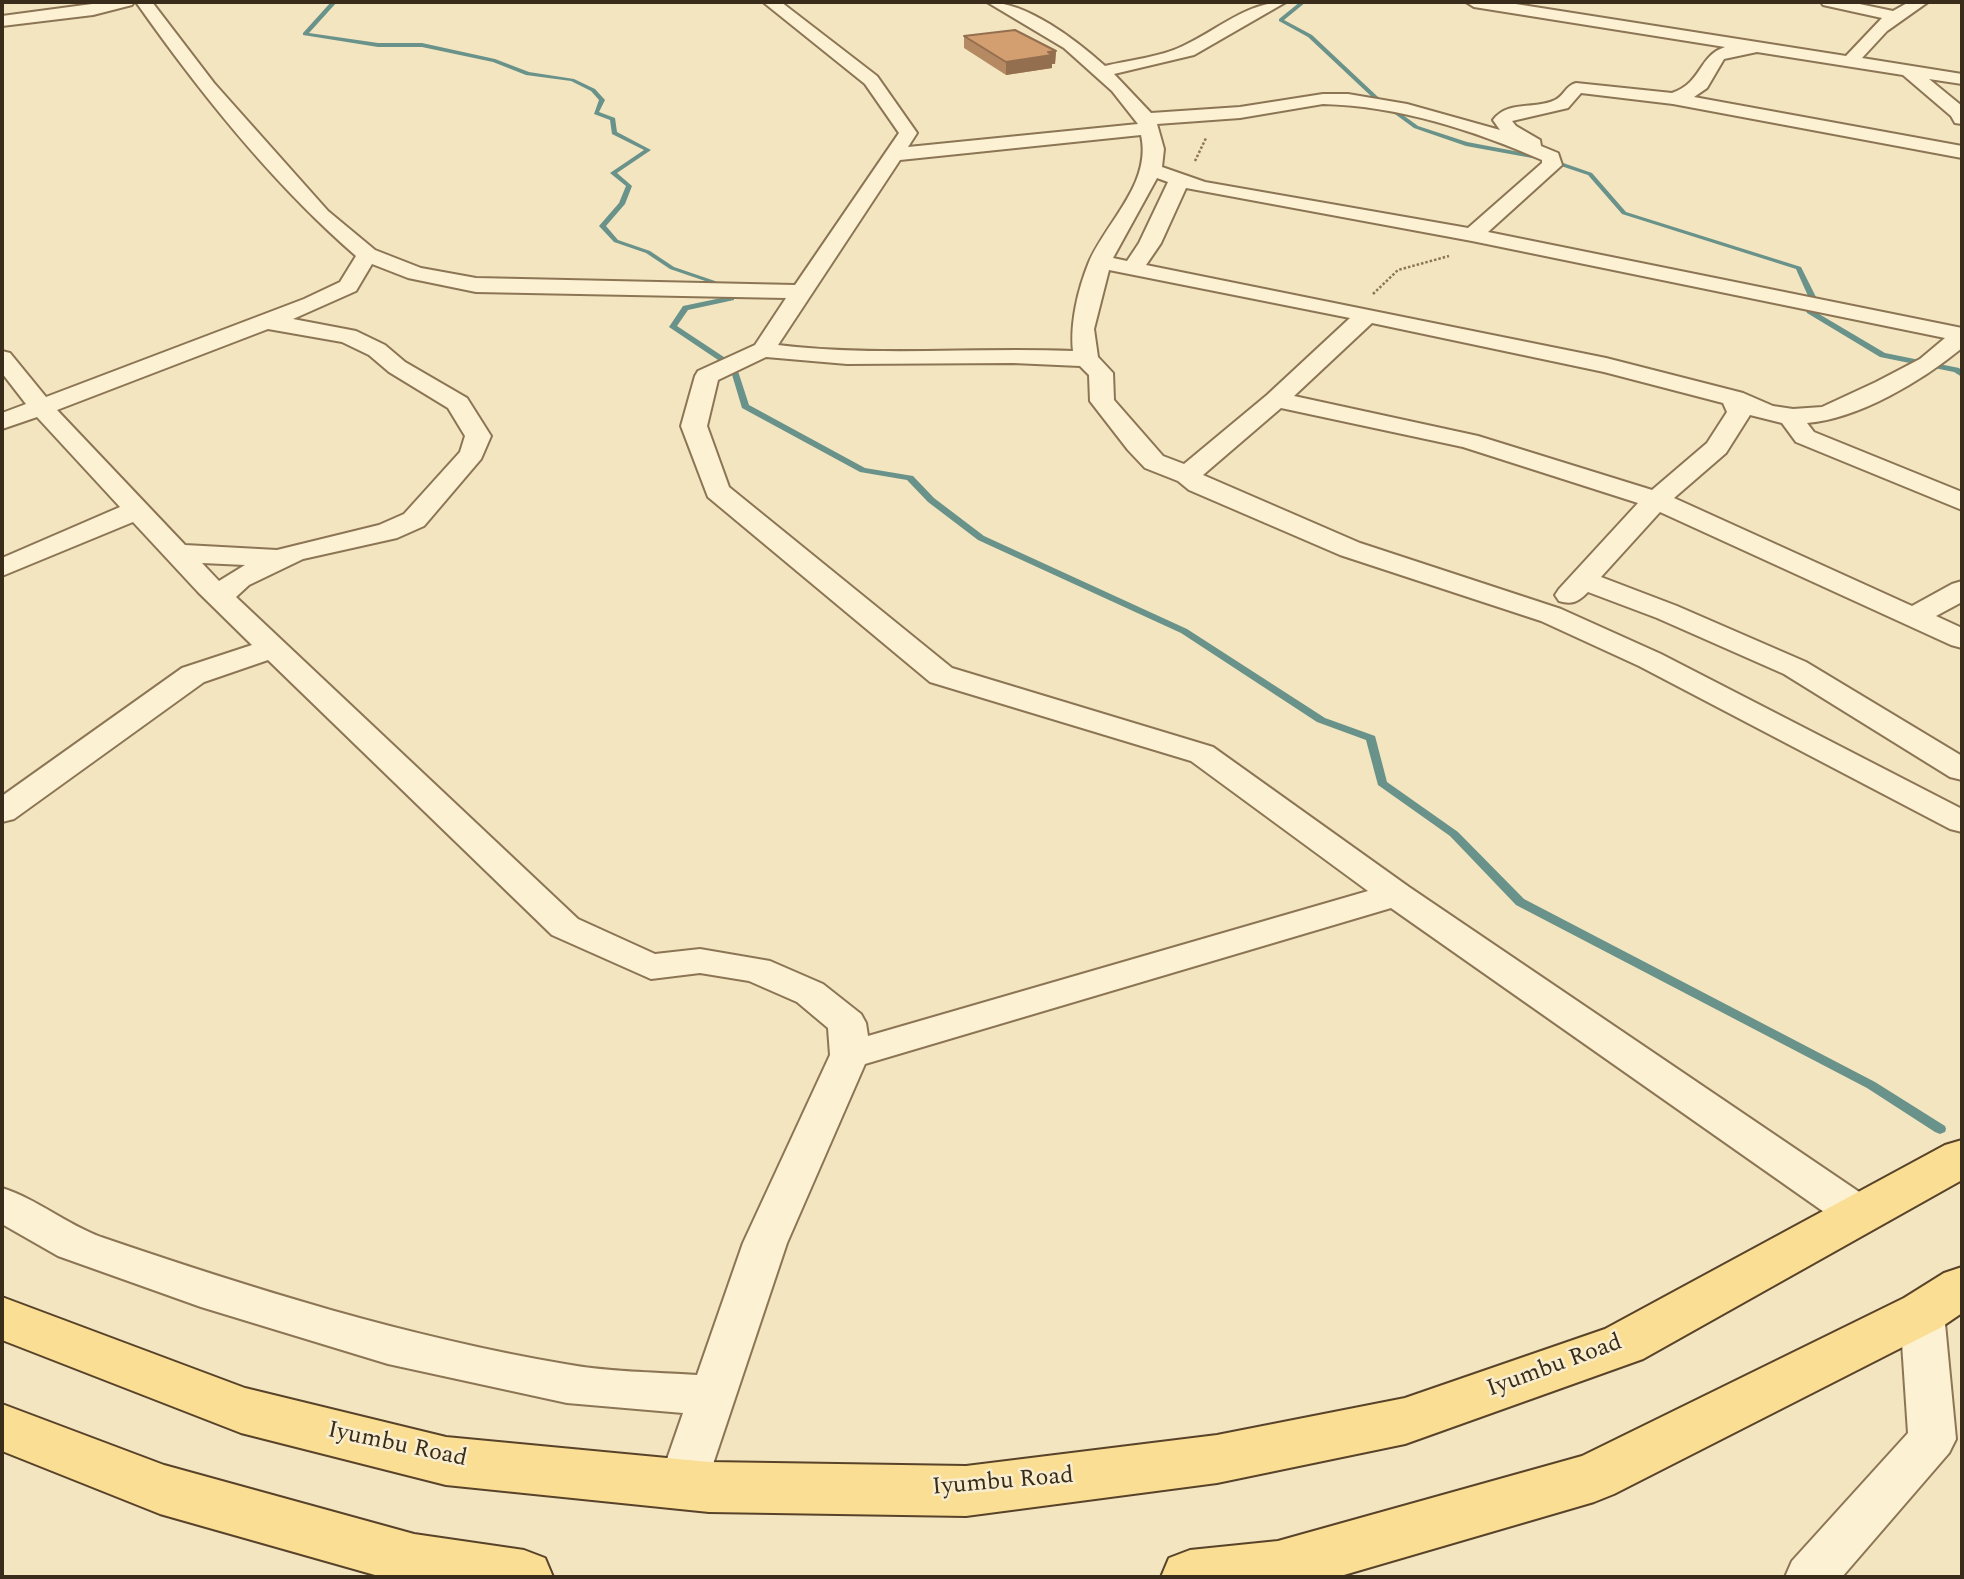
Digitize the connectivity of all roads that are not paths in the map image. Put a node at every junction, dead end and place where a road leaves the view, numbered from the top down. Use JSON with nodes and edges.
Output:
{"nodes":[{"id":1,"x":126,"y":2,"type":"edge"},
{"id":2,"x":144,"y":2,"type":"edge"},
{"id":3,"x":771,"y":2,"type":"edge"},
{"id":4,"x":995,"y":2,"type":"edge"},
{"id":5,"x":1278,"y":2,"type":"edge"},
{"id":6,"x":1474,"y":2,"type":"edge"},
{"id":7,"x":1829,"y":2,"type":"edge"},
{"id":8,"x":1920,"y":2,"type":"edge"},
{"id":9,"x":1894,"y":16,"type":"junction"},
{"id":10,"x":2,"y":21,"type":"edge"},
{"id":11,"x":1759,"y":48,"type":"junction"},
{"id":12,"x":1850,"y":62,"type":"junction"},
{"id":13,"x":1909,"y":70,"type":"junction"},
{"id":14,"x":1101,"y":72,"type":"junction"},
{"id":15,"x":1962,"y":79,"type":"edge"},
{"id":16,"x":1674,"y":99,"type":"junction"},
{"id":17,"x":1962,"y":121,"type":"edge"},
{"id":18,"x":1148,"y":124,"type":"junction"},
{"id":19,"x":1536,"y":150,"type":"junction"},
{"id":20,"x":1954,"y":151,"type":"edge"},
{"id":21,"x":897,"y":154,"type":"junction"},
{"id":22,"x":1152,"y":170,"type":"junction"},
{"id":23,"x":1179,"y":181,"type":"junction"},
{"id":24,"x":1472,"y":235,"type":"junction"},
{"id":25,"x":368,"y":255,"type":"junction"},
{"id":26,"x":1100,"y":262,"type":"junction"},
{"id":27,"x":1134,"y":267,"type":"junction"},
{"id":28,"x":802,"y":292,"type":"junction"},
{"id":29,"x":1367,"y":315,"type":"junction"},
{"id":30,"x":264,"y":321,"type":"junction"},
{"id":31,"x":1962,"y":336,"type":"edge"},
{"id":32,"x":762,"y":350,"type":"junction"},
{"id":33,"x":2,"y":358,"type":"edge"},
{"id":34,"x":1086,"y":359,"type":"junction"},
{"id":35,"x":1734,"y":398,"type":"junction"},
{"id":36,"x":1276,"y":400,"type":"junction"},
{"id":37,"x":42,"y":408,"type":"junction"},
{"id":38,"x":1793,"y":417,"type":"junction"},
{"id":39,"x":2,"y":422,"type":"edge"},
{"id":40,"x":1186,"y":475,"type":"junction"},
{"id":41,"x":1656,"y":500,"type":"junction"},
{"id":42,"x":1962,"y":502,"type":"edge"},
{"id":43,"x":137,"y":510,"type":"junction"},
{"id":44,"x":178,"y":554,"type":"junction"},
{"id":45,"x":280,"y":558,"type":"junction"},
{"id":46,"x":2,"y":568,"type":"edge"},
{"id":47,"x":1582,"y":580,"type":"junction"},
{"id":48,"x":1962,"y":590,"type":"edge"},
{"id":49,"x":219,"y":596,"type":"junction"},
{"id":50,"x":1551,"y":615,"type":"junction"},
{"id":51,"x":1915,"y":616,"type":"junction"},
{"id":52,"x":1962,"y":639,"type":"edge"},
{"id":53,"x":273,"y":648,"type":"junction"},
{"id":54,"x":1962,"y":770,"type":"edge"},
{"id":55,"x":2,"y":812,"type":"edge"},
{"id":56,"x":1962,"y":822,"type":"edge"},
{"id":57,"x":1396,"y":895,"type":"junction"},
{"id":58,"x":850,"y":1055,"type":"junction"},
{"id":59,"x":1962,"y":1158,"type":"edge"},
{"id":60,"x":2,"y":1204,"type":"edge"},
{"id":61,"x":1859,"y":1214,"type":"junction"},
{"id":62,"x":1951,"y":1297,"type":"edge"},
{"id":63,"x":2,"y":1318,"type":"edge"},
{"id":64,"x":712,"y":1396,"type":"junction"},
{"id":65,"x":2,"y":1427,"type":"edge"},
{"id":66,"x":682,"y":1485,"type":"junction"},
{"id":67,"x":524,"y":1577,"type":"edge"},
{"id":68,"x":1190,"y":1577,"type":"edge"},
{"id":69,"x":1810,"y":1577,"type":"edge"}],
"edges":[{"from":1,"to":10,"type":"street"},
{"from":2,"to":25,"type":"street"},
{"from":3,"to":21,"type":"street"},
{"from":4,"to":14,"type":"street"},
{"from":5,"to":14,"type":"street"},
{"from":6,"to":11,"type":"street"},
{"from":7,"to":9,"type":"street"},
{"from":8,"to":9,"type":"street"},
{"from":9,"to":12,"type":"street"},
{"from":11,"to":12,"type":"street"},
{"from":11,"to":16,"type":"street"},
{"from":12,"to":13,"type":"street"},
{"from":13,"to":15,"type":"street"},
{"from":13,"to":17,"type":"street"},
{"from":14,"to":18,"type":"street"},
{"from":16,"to":19,"type":"street"},
{"from":16,"to":20,"type":"street"},
{"from":17,"to":20,"type":"street"},
{"from":18,"to":19,"type":"street"},
{"from":18,"to":21,"type":"street"},
{"from":18,"to":22,"type":"street"},
{"from":19,"to":24,"type":"street"},
{"from":21,"to":28,"type":"street"},
{"from":22,"to":23,"type":"street"},
{"from":22,"to":26,"type":"street"},
{"from":23,"to":24,"type":"street"},
{"from":23,"to":27,"type":"street"},
{"from":24,"to":31,"type":"street"},
{"from":25,"to":28,"type":"street"},
{"from":25,"to":30,"type":"street"},
{"from":26,"to":27,"type":"street"},
{"from":26,"to":34,"type":"street"},
{"from":27,"to":29,"type":"street"},
{"from":28,"to":32,"type":"street"},
{"from":29,"to":35,"type":"street"},
{"from":29,"to":36,"type":"street"},
{"from":30,"to":37,"type":"street"},
{"from":30,"to":45,"type":"street"},
{"from":31,"to":38,"type":"street"},
{"from":32,"to":34,"type":"street"},
{"from":32,"to":57,"type":"street"},
{"from":33,"to":37,"type":"street"},
{"from":34,"to":40,"type":"street"},
{"from":35,"to":38,"type":"street"},
{"from":35,"to":41,"type":"street"},
{"from":36,"to":40,"type":"street"},
{"from":36,"to":41,"type":"street"},
{"from":37,"to":39,"type":"street"},
{"from":37,"to":43,"type":"street"},
{"from":38,"to":42,"type":"street"},
{"from":40,"to":50,"type":"street"},
{"from":41,"to":47,"type":"street"},
{"from":41,"to":51,"type":"street"},
{"from":43,"to":44,"type":"street"},
{"from":43,"to":46,"type":"street"},
{"from":44,"to":45,"type":"street"},
{"from":44,"to":49,"type":"street"},
{"from":45,"to":49,"type":"street"},
{"from":47,"to":50,"type":"street"},
{"from":47,"to":54,"type":"street"},
{"from":48,"to":51,"type":"street"},
{"from":49,"to":53,"type":"street"},
{"from":50,"to":56,"type":"street"},
{"from":51,"to":52,"type":"street"},
{"from":53,"to":55,"type":"street"},
{"from":53,"to":58,"type":"street"},
{"from":57,"to":58,"type":"street"},
{"from":57,"to":61,"type":"street"},
{"from":58,"to":64,"type":"street"},
{"from":59,"to":61,"type":"main road","name":"Iyumbu Road"},
{"from":60,"to":64,"type":"street"},
{"from":61,"to":66,"type":"main road","name":"Iyumbu Road"},
{"from":62,"to":68,"type":"main road"},
{"from":62,"to":69,"type":"street"},
{"from":63,"to":66,"type":"main road","name":"Iyumbu Road"},
{"from":64,"to":66,"type":"street"},
{"from":65,"to":67,"type":"main road"}]}
